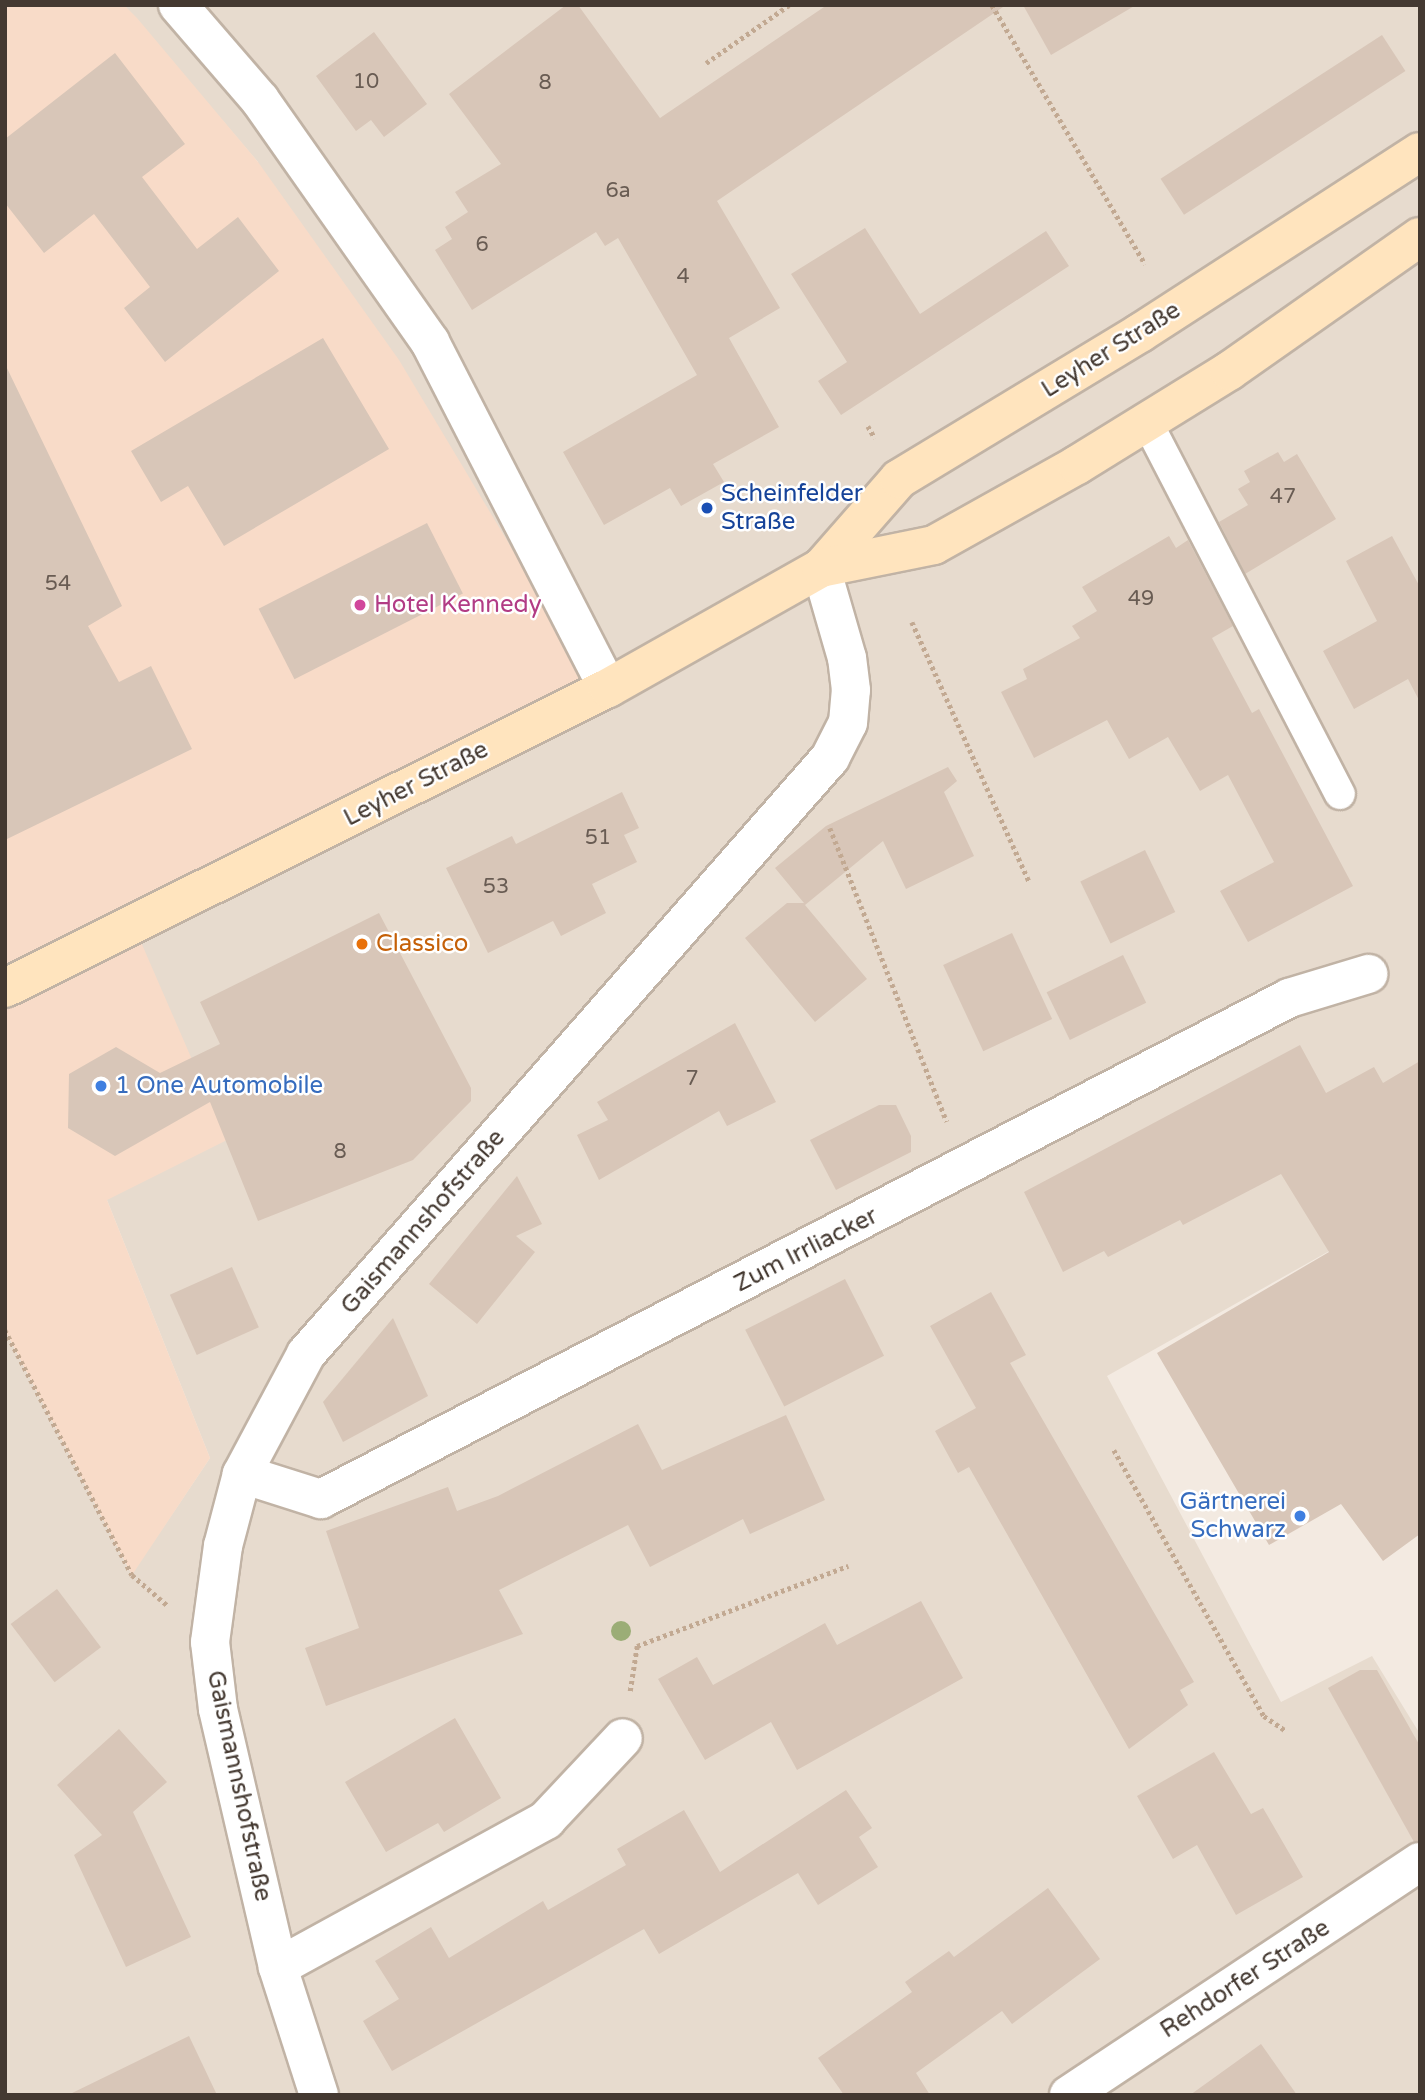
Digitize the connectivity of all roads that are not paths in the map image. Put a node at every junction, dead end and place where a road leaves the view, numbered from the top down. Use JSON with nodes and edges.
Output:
{"nodes":[{"id":1,"x":178,"y":5,"type":"edge"},
{"id":2,"x":1420,"y":152,"type":"edge"},
{"id":3,"x":1420,"y":237,"type":"edge"},
{"id":4,"x":1147,"y":422,"type":"junction"},
{"id":5,"x":821,"y":568,"type":"junction"},
{"id":6,"x":608,"y":688,"type":"junction"},
{"id":7,"x":1340,"y":794,"type":"dead end"},
{"id":8,"x":1368,"y":974,"type":"dead end"},
{"id":9,"x":5,"y":988,"type":"edge"},
{"id":10,"x":242,"y":1474,"type":"junction"},
{"id":11,"x":623,"y":1738,"type":"road end"},
{"id":12,"x":1420,"y":1862,"type":"edge"},
{"id":13,"x":278,"y":1967,"type":"junction"},
{"id":14,"x":319,"y":2095,"type":"edge"},
{"id":15,"x":1069,"y":2095,"type":"edge"}],
"edges":[{"from":1,"to":6,"type":"street"},
{"from":2,"to":5,"type":"main road","name":"Leyher Straße"},
{"from":3,"to":4,"type":"main road","name":"Leyher Straße"},
{"from":4,"to":5,"type":"main road","name":"Leyher Straße"},
{"from":4,"to":7,"type":"lane"},
{"from":5,"to":6,"type":"main road","name":"Leyher Straße"},
{"from":5,"to":10,"type":"street","name":"Gaismannshofstraße"},
{"from":6,"to":9,"type":"main road","name":"Leyher Straße"},
{"from":8,"to":10,"type":"street","name":"Zum Irrliacker"},
{"from":10,"to":13,"type":"street","name":"Gaismannshofstraße"},
{"from":11,"to":13,"type":"street"},
{"from":12,"to":15,"type":"street","name":"Rehdorfer Straße"},
{"from":13,"to":14,"type":"street","name":"Gaismannshofstraße"}]}
